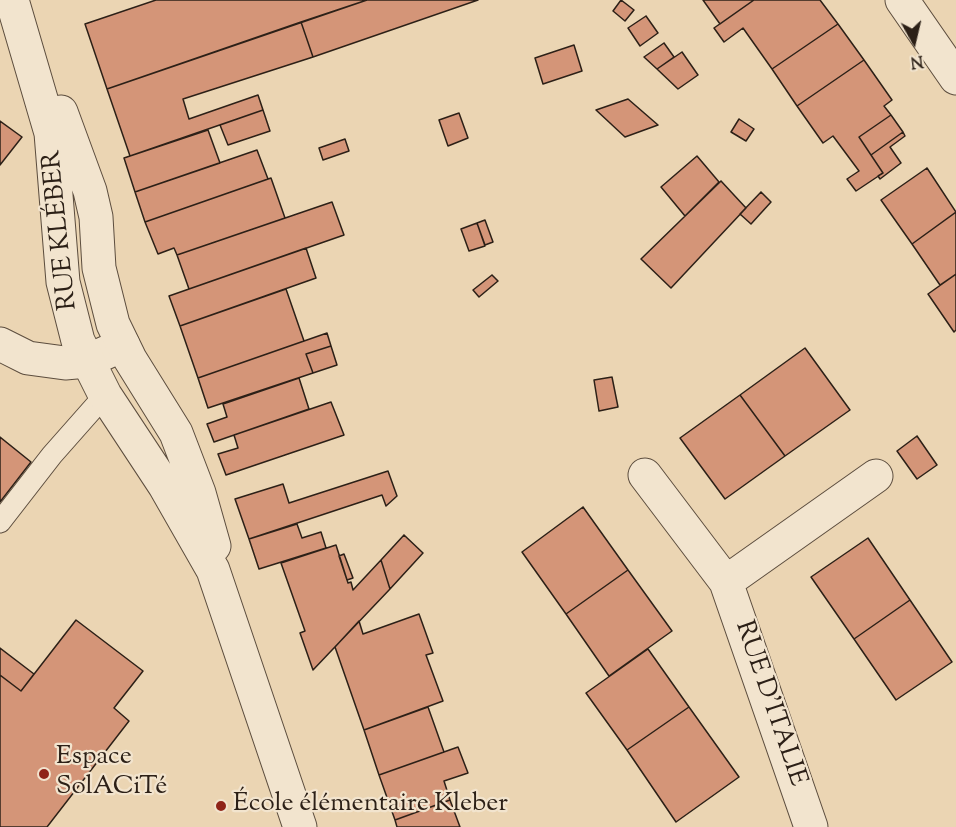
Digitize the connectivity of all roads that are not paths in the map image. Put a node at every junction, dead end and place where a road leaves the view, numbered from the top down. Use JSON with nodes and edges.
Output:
{"nodes":[{"id":1,"x":13,"y":0,"type":"edge"},
{"id":2,"x":902,"y":0,"type":"edge"},
{"id":3,"x":956,"y":78,"type":"edge"},
{"id":4,"x":0,"y":344,"type":"edge"},
{"id":5,"x":123,"y":345,"type":"junction"},
{"id":6,"x":87,"y":361,"type":"junction"},
{"id":7,"x":105,"y":395,"type":"junction"},
{"id":8,"x":645,"y":475,"type":"dead end"},
{"id":9,"x":876,"y":476,"type":"dead end"},
{"id":10,"x":0,"y":522,"type":"edge"},
{"id":11,"x":726,"y":582,"type":"junction"},
{"id":12,"x":226,"y":606,"type":"junction"},
{"id":13,"x":300,"y":827,"type":"edge"},
{"id":14,"x":811,"y":827,"type":"edge"}],
"edges":[{"from":1,"to":5,"type":"street","name":"RUE KLÉBER"},
{"from":1,"to":6,"type":"street","name":"RUE KLÉBER"},
{"from":2,"to":3,"type":"street"},
{"from":4,"to":6,"type":"street"},
{"from":5,"to":6,"type":"street"},
{"from":5,"to":12,"type":"street","name":"RUE KLÉBER"},
{"from":6,"to":7,"type":"street","name":"RUE KLÉBER"},
{"from":7,"to":10,"type":"lane"},
{"from":7,"to":12,"type":"street","name":"RUE KLÉBER"},
{"from":8,"to":11,"type":"street","name":"RUE D'ITALIE"},
{"from":9,"to":11,"type":"street"},
{"from":11,"to":14,"type":"street","name":"RUE D'ITALIE"},
{"from":12,"to":13,"type":"street","name":"RUE KLÉBER"}]}
